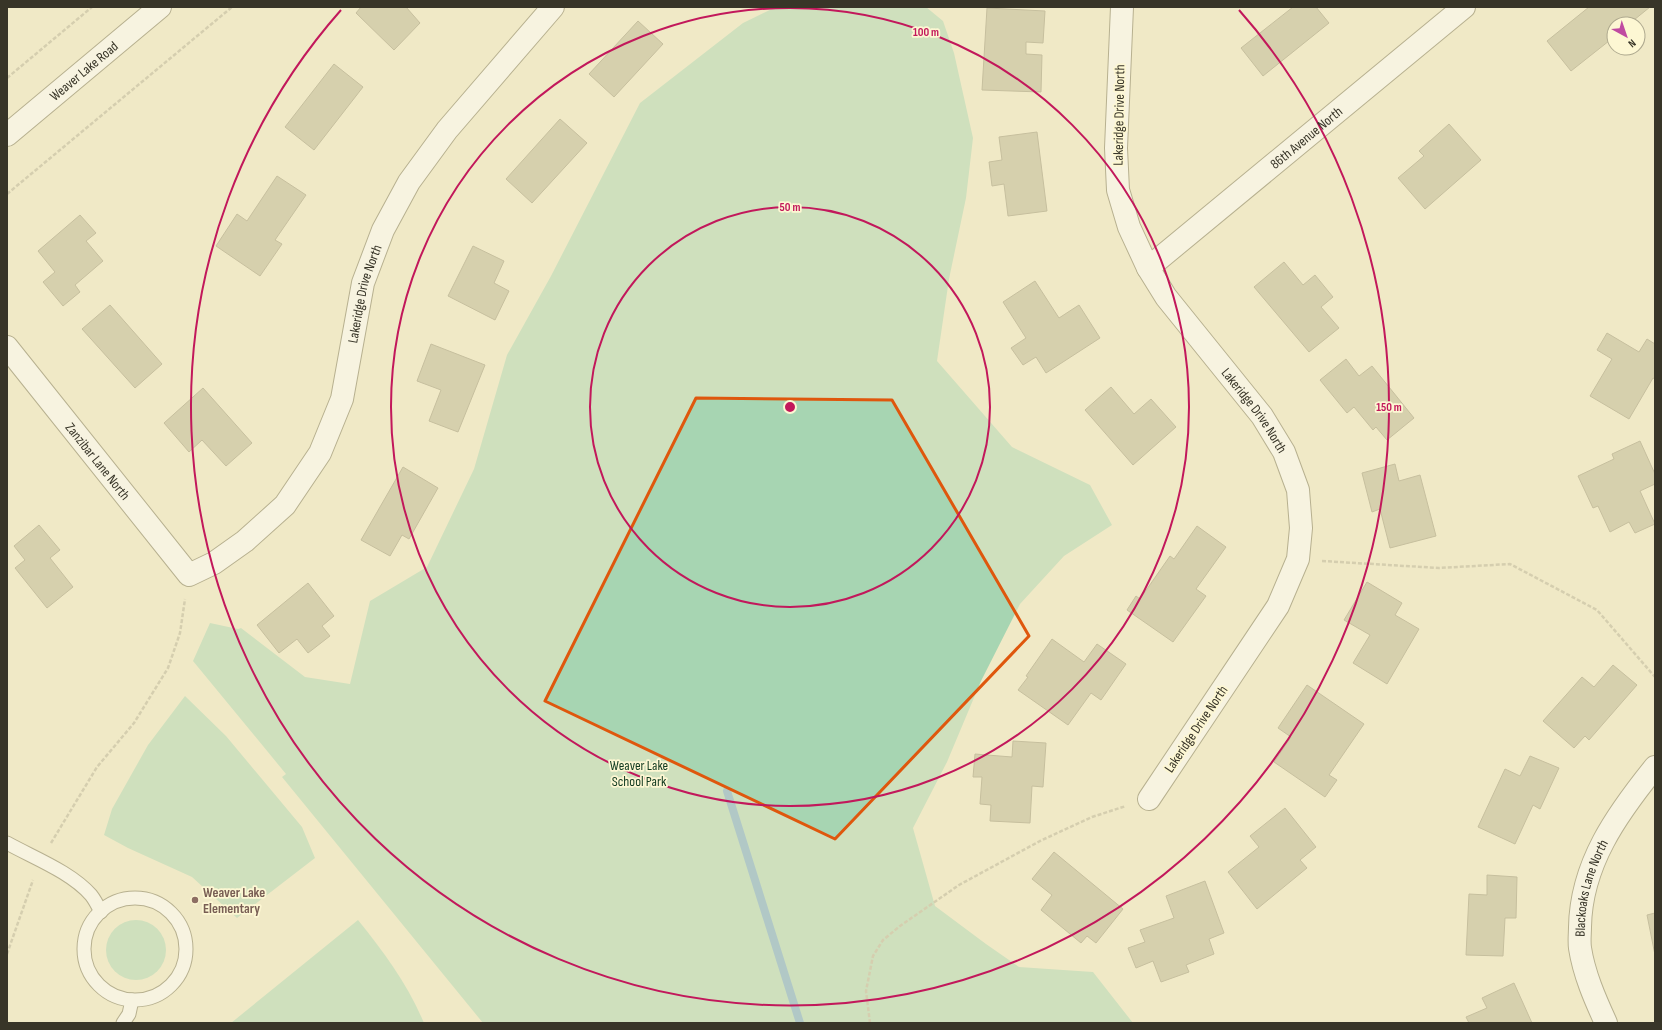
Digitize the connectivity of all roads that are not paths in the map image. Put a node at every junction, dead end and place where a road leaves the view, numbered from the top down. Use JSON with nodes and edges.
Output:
{"nodes":[{"id":1,"x":160,"y":7,"type":"edge"},
{"id":2,"x":553,"y":7,"type":"edge"},
{"id":3,"x":1122,"y":7,"type":"edge"},
{"id":4,"x":1464,"y":7,"type":"edge"},
{"id":5,"x":7,"y":135,"type":"edge"},
{"id":6,"x":1148,"y":268,"type":"junction"},
{"id":7,"x":7,"y":347,"type":"edge"},
{"id":8,"x":189,"y":575,"type":"joint"},
{"id":9,"x":1655,"y":767,"type":"edge"},
{"id":10,"x":1149,"y":799,"type":"road end"},
{"id":11,"x":7,"y":843,"type":"edge"},
{"id":12,"x":101,"y":912,"type":"junction"},
{"id":13,"x":132,"y":1000,"type":"junction"},
{"id":14,"x":124,"y":1023,"type":"edge"},
{"id":15,"x":1606,"y":1023,"type":"edge"}],
"edges":[{"from":1,"to":5,"type":"street","name":"Weaver Lake Road"},
{"from":2,"to":8,"type":"street","name":"Lakeridge Drive North"},
{"from":3,"to":6,"type":"street","name":"Lakeridge Drive North"},
{"from":4,"to":6,"type":"street","name":"86th Avenue North"},
{"from":6,"to":10,"type":"street","name":"Lakeridge Drive North"},
{"from":7,"to":8,"type":"street","name":"Zanzibar Lane North"},
{"from":9,"to":15,"type":"street","name":"Blackoaks Lane North"},
{"from":11,"to":12,"type":"lane"},
{"from":12,"to":13,"type":"lane"},
{"from":12,"to":13,"type":"lane"},
{"from":13,"to":14,"type":"lane"}]}
